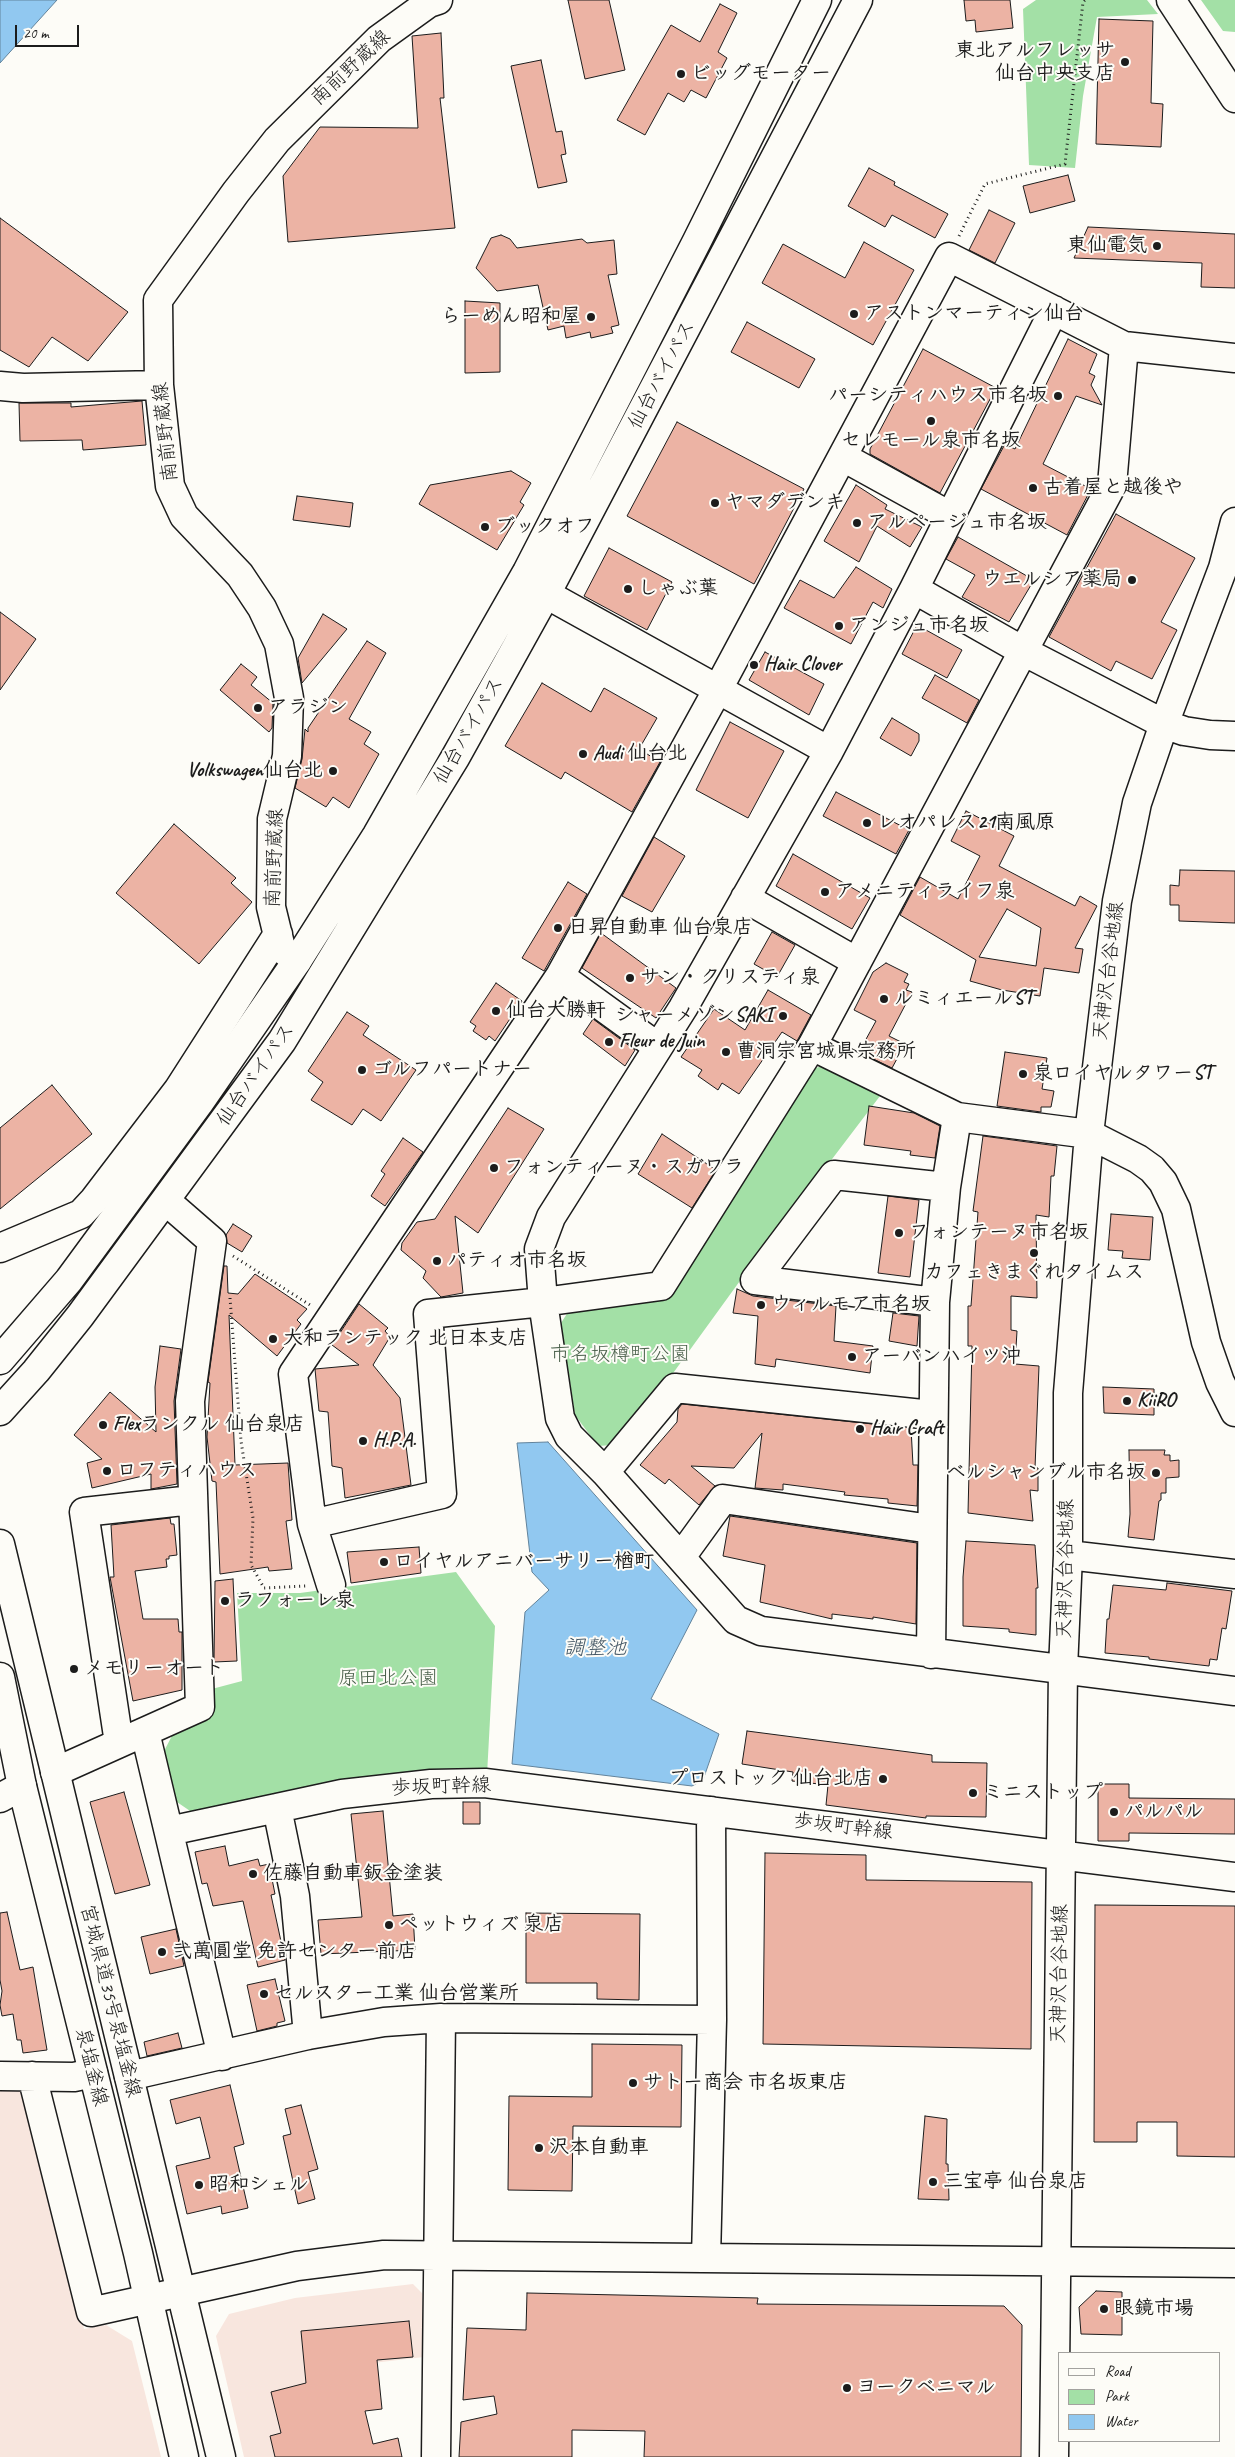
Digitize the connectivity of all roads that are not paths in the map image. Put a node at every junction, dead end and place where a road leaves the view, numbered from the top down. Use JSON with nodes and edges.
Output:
{"nodes":[{"id":1,"x":438,"y":0,"type":"edge"},
{"id":2,"x":817,"y":0,"type":"edge"},
{"id":3,"x":858,"y":0,"type":"edge"},
{"id":4,"x":1171,"y":0,"type":"edge"},
{"id":5,"x":1235,"y":98,"type":"edge"},
{"id":6,"x":1054,"y":310,"type":"junction"},
{"id":7,"x":1124,"y":346,"type":"junction"},
{"id":8,"x":1235,"y":358,"type":"edge"},
{"id":9,"x":160,"y":385,"type":"junction"},
{"id":10,"x":0,"y":386,"type":"edge"},
{"id":11,"x":843,"y":457,"type":"junction"},
{"id":12,"x":950,"y":516,"type":"junction"},
{"id":13,"x":1235,"y":522,"type":"edge"},
{"id":14,"x":914,"y":589,"type":"junction"},
{"id":15,"x":546,"y":594,"type":"junction"},
{"id":16,"x":1023,"y":651,"type":"junction"},
{"id":17,"x":718,"y":689,"type":"junction"},
{"id":18,"x":1164,"y":724,"type":"junction"},
{"id":19,"x":1235,"y":736,"type":"edge"},
{"id":20,"x":829,"y":751,"type":"junction"},
{"id":21,"x":746,"y":898,"type":"junction"},
{"id":22,"x":278,"y":934,"type":"junction"},
{"id":23,"x":297,"y":962,"type":"junction"},
{"id":24,"x":857,"y":962,"type":"junction"},
{"id":25,"x":560,"y":976,"type":"junction"},
{"id":26,"x":812,"y":1046,"type":"junction"},
{"id":27,"x":658,"y":1047,"type":"junction"},
{"id":28,"x":957,"y":1117,"type":"junction"},
{"id":29,"x":1089,"y":1134,"type":"junction"},
{"id":30,"x":946,"y":1188,"type":"junction"},
{"id":31,"x":166,"y":1201,"type":"junction"},
{"id":32,"x":0,"y":1248,"type":"edge"},
{"id":33,"x":543,"y":1302,"type":"junction"},
{"id":34,"x":935,"y":1302,"type":"junction"},
{"id":35,"x":0,"y":1360,"type":"edge"},
{"id":36,"x":1233,"y":1405,"type":"edge"},
{"id":37,"x":0,"y":1411,"type":"edge"},
{"id":38,"x":932,"y":1414,"type":"junction"},
{"id":39,"x":605,"y":1472,"type":"junction"},
{"id":40,"x":192,"y":1500,"type":"junction"},
{"id":41,"x":312,"y":1524,"type":"junction"},
{"id":42,"x":931,"y":1529,"type":"junction"},
{"id":43,"x":0,"y":1544,"type":"edge"},
{"id":44,"x":1068,"y":1555,"type":"junction"},
{"id":45,"x":680,"y":1557,"type":"junction"},
{"id":46,"x":1235,"y":1574,"type":"edge"},
{"id":47,"x":331,"y":1585,"type":"road end"},
{"id":48,"x":930,"y":1654,"type":"junction"},
{"id":49,"x":1063,"y":1669,"type":"junction"},
{"id":50,"x":0,"y":1677,"type":"edge"},
{"id":51,"x":1235,"y":1691,"type":"edge"},
{"id":52,"x":145,"y":1732,"type":"junction"},
{"id":53,"x":119,"y":1744,"type":"junction"},
{"id":54,"x":54,"y":1772,"type":"junction"},
{"id":55,"x":11,"y":1792,"type":"edge"},
{"id":56,"x":277,"y":1808,"type":"junction"},
{"id":57,"x":711,"y":1811,"type":"junction"},
{"id":58,"x":169,"y":1831,"type":"junction"},
{"id":59,"x":1062,"y":1854,"type":"junction"},
{"id":60,"x":1235,"y":1877,"type":"edge"},
{"id":61,"x":441,"y":2018,"type":"junction"},
{"id":62,"x":712,"y":2020,"type":"junction"},
{"id":63,"x":308,"y":2035,"type":"junction"},
{"id":64,"x":222,"y":2056,"type":"junction"},
{"id":65,"x":93,"y":2073,"type":"junction"},
{"id":66,"x":0,"y":2076,"type":"edge"},
{"id":67,"x":32,"y":2076,"type":"junction"},
{"id":68,"x":129,"y":2076,"type":"junction"},
{"id":69,"x":439,"y":2254,"type":"junction"},
{"id":70,"x":706,"y":2258,"type":"junction"},
{"id":71,"x":1056,"y":2262,"type":"junction"},
{"id":72,"x":1235,"y":2263,"type":"edge"},
{"id":73,"x":179,"y":2292,"type":"junction"},
{"id":74,"x":148,"y":2299,"type":"junction"},
{"id":75,"x":184,"y":2457,"type":"edge"},
{"id":76,"x":221,"y":2457,"type":"edge"},
{"id":77,"x":436,"y":2457,"type":"edge"},
{"id":78,"x":1054,"y":2457,"type":"edge"}],
"edges":[{"from":1,"to":9,"type":"main road","name":"南前野蔵線"},
{"from":2,"to":23,"type":"main road","name":"仙台バイパス"},
{"from":3,"to":15,"type":"main road","name":"仙台バイパス"},
{"from":4,"to":5,"type":"main road"},
{"from":6,"to":7,"type":"main road"},
{"from":6,"to":11,"type":"main road"},
{"from":6,"to":12,"type":"main road"},
{"from":7,"to":8,"type":"main road"},
{"from":7,"to":16,"type":"main road"},
{"from":9,"to":10,"type":"main road"},
{"from":9,"to":22,"type":"main road","name":"南前野蔵線"},
{"from":11,"to":12,"type":"main road"},
{"from":11,"to":17,"type":"main road"},
{"from":12,"to":14,"type":"main road"},
{"from":13,"to":18,"type":"main road","name":"天神沢台谷地線"},
{"from":14,"to":16,"type":"main road"},
{"from":14,"to":20,"type":"main road"},
{"from":15,"to":17,"type":"main road"},
{"from":15,"to":31,"type":"main road","name":"仙台バイパス"},
{"from":16,"to":18,"type":"main road"},
{"from":16,"to":24,"type":"main road"},
{"from":17,"to":20,"type":"main road"},
{"from":17,"to":25,"type":"main road"},
{"from":18,"to":19,"type":"main road"},
{"from":18,"to":29,"type":"main road","name":"天神沢台谷地線"},
{"from":20,"to":21,"type":"main road"},
{"from":21,"to":24,"type":"main road"},
{"from":21,"to":27,"type":"main road"},
{"from":22,"to":23,"type":"main road","name":"南前野蔵線"},
{"from":22,"to":32,"type":"main road"},
{"from":23,"to":35,"type":"main road","name":"仙台バイパス"},
{"from":24,"to":26,"type":"main road"},
{"from":25,"to":27,"type":"main road"},
{"from":25,"to":41,"type":"main road"},
{"from":26,"to":28,"type":"main road"},
{"from":26,"to":33,"type":"main road"},
{"from":27,"to":33,"type":"main road"},
{"from":28,"to":29,"type":"main road"},
{"from":28,"to":30,"type":"main road"},
{"from":29,"to":36,"type":"main road"},
{"from":29,"to":44,"type":"main road","name":"天神沢台谷地線"},
{"from":30,"to":34,"type":"main road"},
{"from":30,"to":34,"type":"main road"},
{"from":31,"to":37,"type":"main road","name":"仙台バイパス"},
{"from":31,"to":40,"type":"main road"},
{"from":33,"to":39,"type":"main road"},
{"from":33,"to":41,"type":"main road"},
{"from":34,"to":38,"type":"main road"},
{"from":38,"to":39,"type":"main road"},
{"from":38,"to":42,"type":"main road"},
{"from":39,"to":45,"type":"main road"},
{"from":40,"to":52,"type":"main road"},
{"from":40,"to":53,"type":"main road"},
{"from":41,"to":47,"type":"main road"},
{"from":42,"to":45,"type":"main road"},
{"from":42,"to":48,"type":"main road"},
{"from":43,"to":54,"type":"main road","name":"宮城県道35号泉塩釜線"},
{"from":44,"to":46,"type":"main road"},
{"from":44,"to":49,"type":"main road","name":"天神沢台谷地線"},
{"from":45,"to":48,"type":"main road"},
{"from":48,"to":49,"type":"main road"},
{"from":49,"to":51,"type":"main road"},
{"from":49,"to":59,"type":"main road","name":"天神沢台谷地線"},
{"from":50,"to":55,"type":"main road","name":"泉塩釜線"},
{"from":52,"to":53,"type":"main road"},
{"from":52,"to":58,"type":"main road"},
{"from":53,"to":54,"type":"main road"},
{"from":54,"to":68,"type":"main road","name":"宮城県道35号泉塩釜線"},
{"from":55,"to":65,"type":"main road","name":"泉塩釜線"},
{"from":56,"to":57,"type":"main road","name":"歩坂町幹線"},
{"from":56,"to":58,"type":"main road","name":"歩坂町幹線"},
{"from":56,"to":63,"type":"main road"},
{"from":57,"to":59,"type":"main road","name":"歩坂町幹線"},
{"from":57,"to":62,"type":"main road"},
{"from":58,"to":64,"type":"main road"},
{"from":59,"to":60,"type":"main road","name":"歩坂町幹線"},
{"from":59,"to":71,"type":"main road","name":"天神沢台谷地線"},
{"from":61,"to":62,"type":"main road"},
{"from":61,"to":63,"type":"main road"},
{"from":61,"to":69,"type":"main road"},
{"from":62,"to":70,"type":"main road"},
{"from":63,"to":64,"type":"main road"},
{"from":64,"to":68,"type":"main road"},
{"from":65,"to":67,"type":"main road"},
{"from":65,"to":74,"type":"main road","name":"泉塩釜線"},
{"from":66,"to":67,"type":"main road"},
{"from":67,"to":74,"type":"main road"},
{"from":68,"to":73,"type":"main road","name":"宮城県道35号泉塩釜線"},
{"from":69,"to":70,"type":"main road"},
{"from":69,"to":73,"type":"main road"},
{"from":69,"to":77,"type":"main road"},
{"from":70,"to":71,"type":"main road"},
{"from":71,"to":72,"type":"main road"},
{"from":71,"to":78,"type":"main road","name":"天神沢台谷地線"},
{"from":73,"to":74,"type":"main road"},
{"from":73,"to":76,"type":"main road","name":"宮城県道35号泉塩釜線"},
{"from":74,"to":75,"type":"main road","name":"泉塩釜線"}]}
